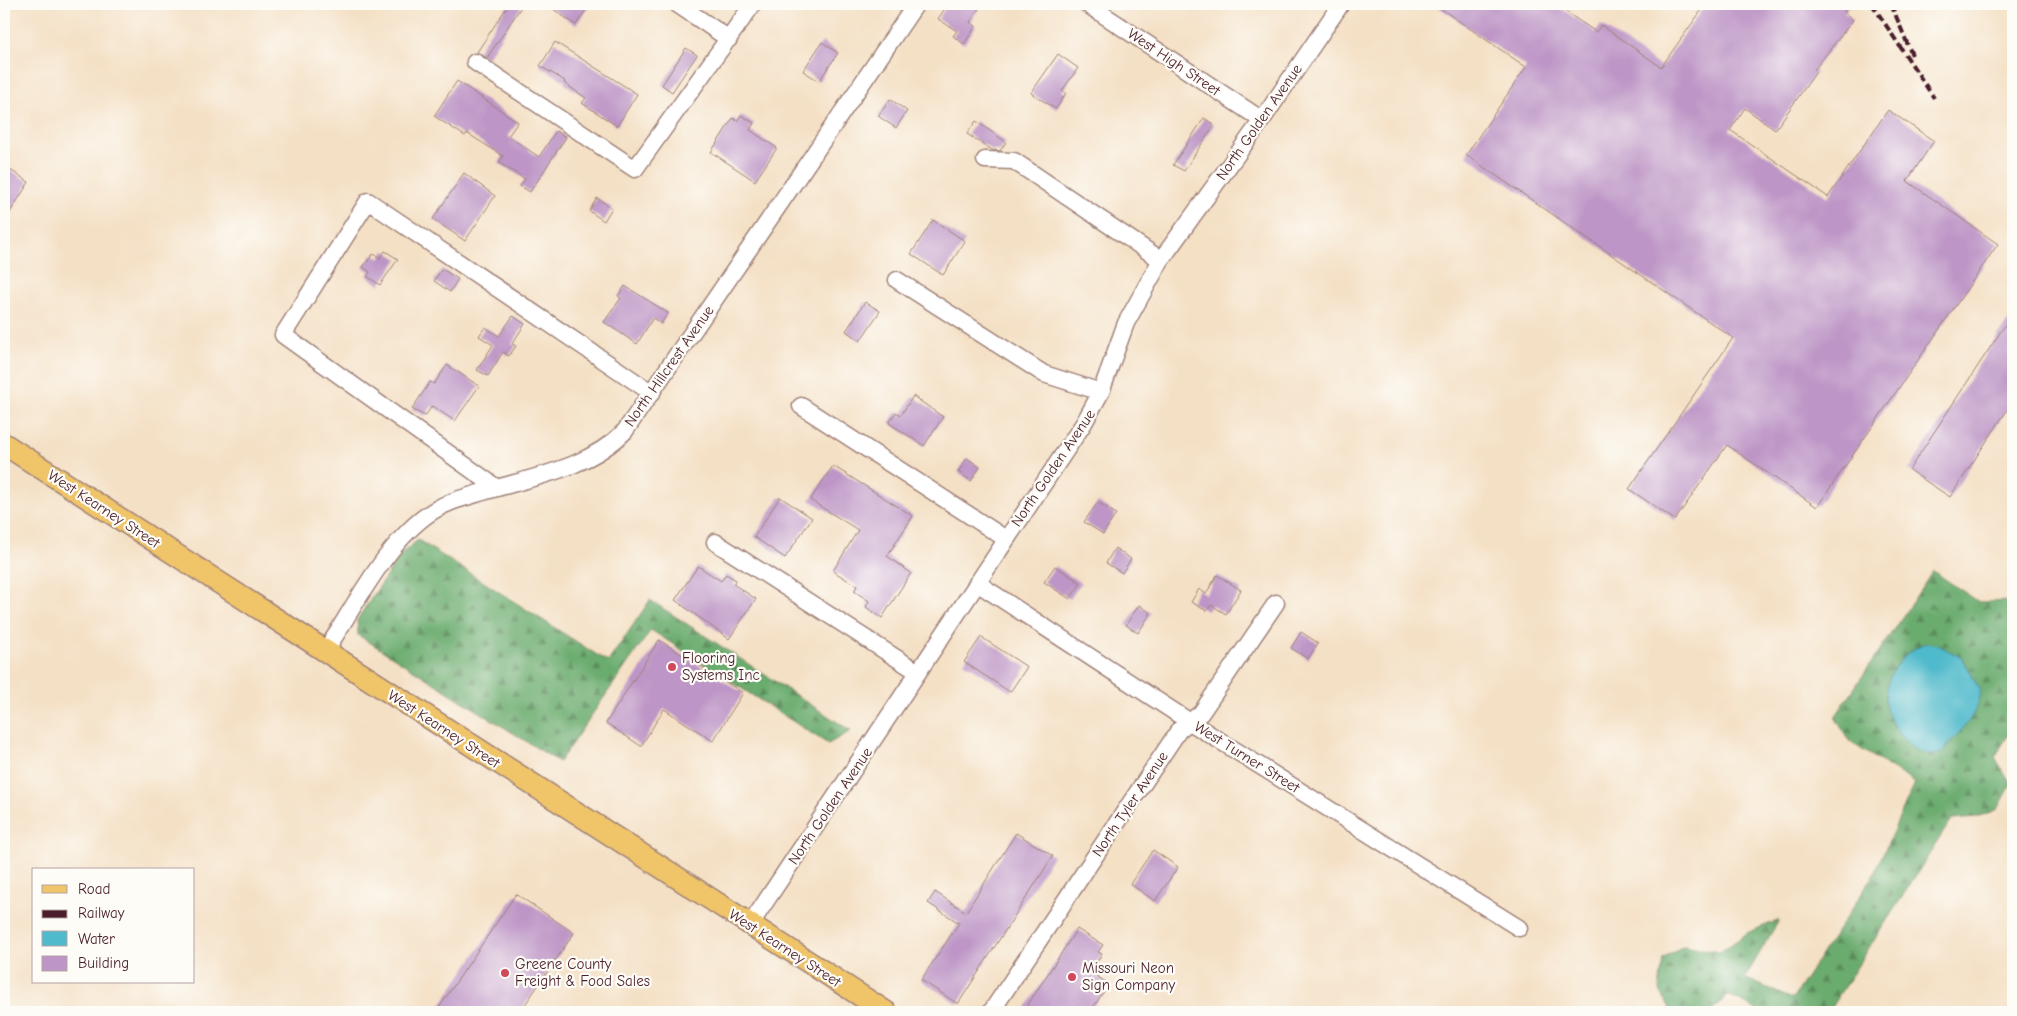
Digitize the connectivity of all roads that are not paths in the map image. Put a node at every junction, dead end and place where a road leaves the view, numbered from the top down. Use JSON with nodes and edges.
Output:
{"nodes":[{"id":1,"x":677,"y":4,"type":"edge"},
{"id":2,"x":753,"y":4,"type":"edge"},
{"id":3,"x":916,"y":4,"type":"edge"},
{"id":4,"x":1087,"y":4,"type":"edge"},
{"id":5,"x":1341,"y":4,"type":"edge"},
{"id":6,"x":729,"y":39,"type":"junction"},
{"id":7,"x":475,"y":62,"type":"dead end"},
{"id":8,"x":1262,"y":120,"type":"junction"},
{"id":9,"x":985,"y":160,"type":"dead end"},
{"id":10,"x":1161,"y":260,"type":"junction"},
{"id":11,"x":897,"y":280,"type":"dead end"},
{"id":12,"x":1101,"y":392,"type":"junction"},
{"id":13,"x":652,"y":393,"type":"junction"},
{"id":14,"x":801,"y":406,"type":"dead end"},
{"id":15,"x":4,"y":444,"type":"edge"},
{"id":16,"x":497,"y":488,"type":"junction"},
{"id":17,"x":1006,"y":539,"type":"junction"},
{"id":18,"x":715,"y":542,"type":"dead end"},
{"id":19,"x":977,"y":583,"type":"junction"},
{"id":20,"x":1276,"y":603,"type":"dead end"},
{"id":21,"x":325,"y":652,"type":"junction"},
{"id":22,"x":918,"y":672,"type":"junction"},
{"id":23,"x":1190,"y":722,"type":"junction"},
{"id":24,"x":750,"y":925,"type":"junction"},
{"id":25,"x":1519,"y":928,"type":"dead end"},
{"id":26,"x":886,"y":1012,"type":"edge"},
{"id":27,"x":991,"y":1012,"type":"edge"}],
"edges":[{"from":1,"to":6,"type":"street"},
{"from":2,"to":6,"type":"street"},
{"from":3,"to":13,"type":"street","name":"North Hillcrest Avenue"},
{"from":4,"to":8,"type":"street","name":"West High Street"},
{"from":5,"to":8,"type":"street","name":"North Golden Avenue"},
{"from":6,"to":7,"type":"street"},
{"from":8,"to":10,"type":"street","name":"North Golden Avenue"},
{"from":9,"to":10,"type":"street"},
{"from":10,"to":12,"type":"street","name":"North Golden Avenue"},
{"from":11,"to":12,"type":"street"},
{"from":12,"to":17,"type":"street","name":"North Golden Avenue"},
{"from":13,"to":16,"type":"street","name":"North Hillcrest Avenue"},
{"from":13,"to":16,"type":"street"},
{"from":14,"to":17,"type":"street"},
{"from":15,"to":21,"type":"main road","name":"West Kearney Street"},
{"from":16,"to":21,"type":"street","name":"North Hillcrest Avenue"},
{"from":17,"to":19,"type":"street","name":"North Golden Avenue"},
{"from":18,"to":22,"type":"street"},
{"from":19,"to":22,"type":"street","name":"North Golden Avenue"},
{"from":19,"to":23,"type":"street","name":"West Turner Street"},
{"from":20,"to":23,"type":"street","name":"North Tyler Avenue"},
{"from":21,"to":24,"type":"main road","name":"West Kearney Street"},
{"from":22,"to":24,"type":"street","name":"North Golden Avenue"},
{"from":23,"to":25,"type":"street","name":"West Turner Street"},
{"from":23,"to":27,"type":"street","name":"North Tyler Avenue"},
{"from":24,"to":26,"type":"main road","name":"West Kearney Street"}]}
